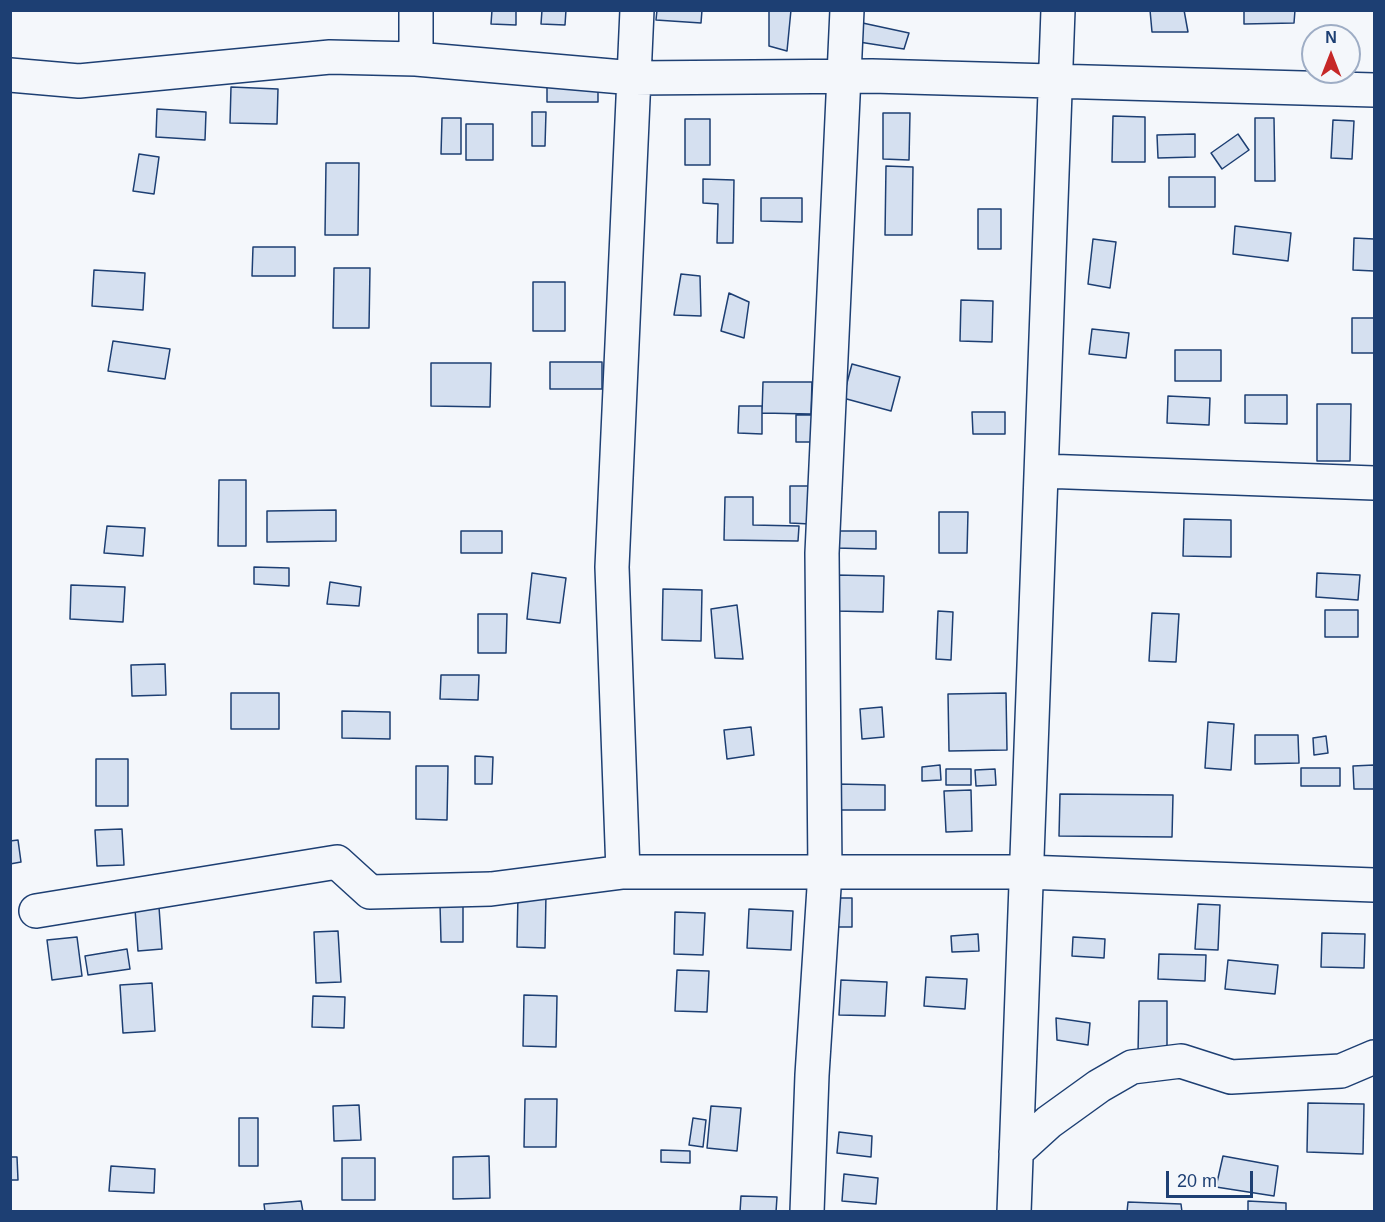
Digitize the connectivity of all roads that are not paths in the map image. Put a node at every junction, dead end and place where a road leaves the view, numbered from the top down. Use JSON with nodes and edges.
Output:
{"nodes":[{"id":1,"x":416,"y":10,"type":"edge"},
{"id":2,"x":637,"y":10,"type":"edge"},
{"id":3,"x":847,"y":10,"type":"edge"},
{"id":4,"x":1058,"y":10,"type":"edge"},
{"id":5,"x":416,"y":59,"type":"junction"},
{"id":6,"x":10,"y":75,"type":"edge"},
{"id":7,"x":844,"y":76,"type":"junction"},
{"id":8,"x":634,"y":78,"type":"junction"},
{"id":9,"x":1057,"y":82,"type":"junction"},
{"id":10,"x":1374,"y":90,"type":"edge"},
{"id":11,"x":1042,"y":471,"type":"junction"},
{"id":12,"x":1374,"y":483,"type":"edge"},
{"id":13,"x":623,"y":872,"type":"junction"},
{"id":14,"x":825,"y":872,"type":"junction"},
{"id":15,"x":1025,"y":872,"type":"junction"},
{"id":16,"x":1374,"y":885,"type":"edge"},
{"id":17,"x":36,"y":911,"type":"dead end"},
{"id":18,"x":1374,"y":1057,"type":"edge"},
{"id":19,"x":1016,"y":1152,"type":"junction"},
{"id":20,"x":807,"y":1212,"type":"edge"},
{"id":21,"x":1014,"y":1212,"type":"edge"}],
"edges":[{"from":1,"to":5,"type":"street"},
{"from":2,"to":8,"type":"street"},
{"from":3,"to":7,"type":"street"},
{"from":4,"to":9,"type":"street"},
{"from":5,"to":6,"type":"street"},
{"from":5,"to":8,"type":"street"},
{"from":7,"to":8,"type":"street"},
{"from":7,"to":9,"type":"street"},
{"from":7,"to":14,"type":"street"},
{"from":8,"to":13,"type":"street"},
{"from":9,"to":10,"type":"street"},
{"from":9,"to":11,"type":"street"},
{"from":11,"to":12,"type":"street"},
{"from":11,"to":15,"type":"street"},
{"from":13,"to":14,"type":"street"},
{"from":13,"to":17,"type":"street"},
{"from":14,"to":15,"type":"street"},
{"from":14,"to":20,"type":"street"},
{"from":15,"to":16,"type":"street"},
{"from":15,"to":19,"type":"street"},
{"from":18,"to":19,"type":"street"},
{"from":19,"to":21,"type":"street"}]}
